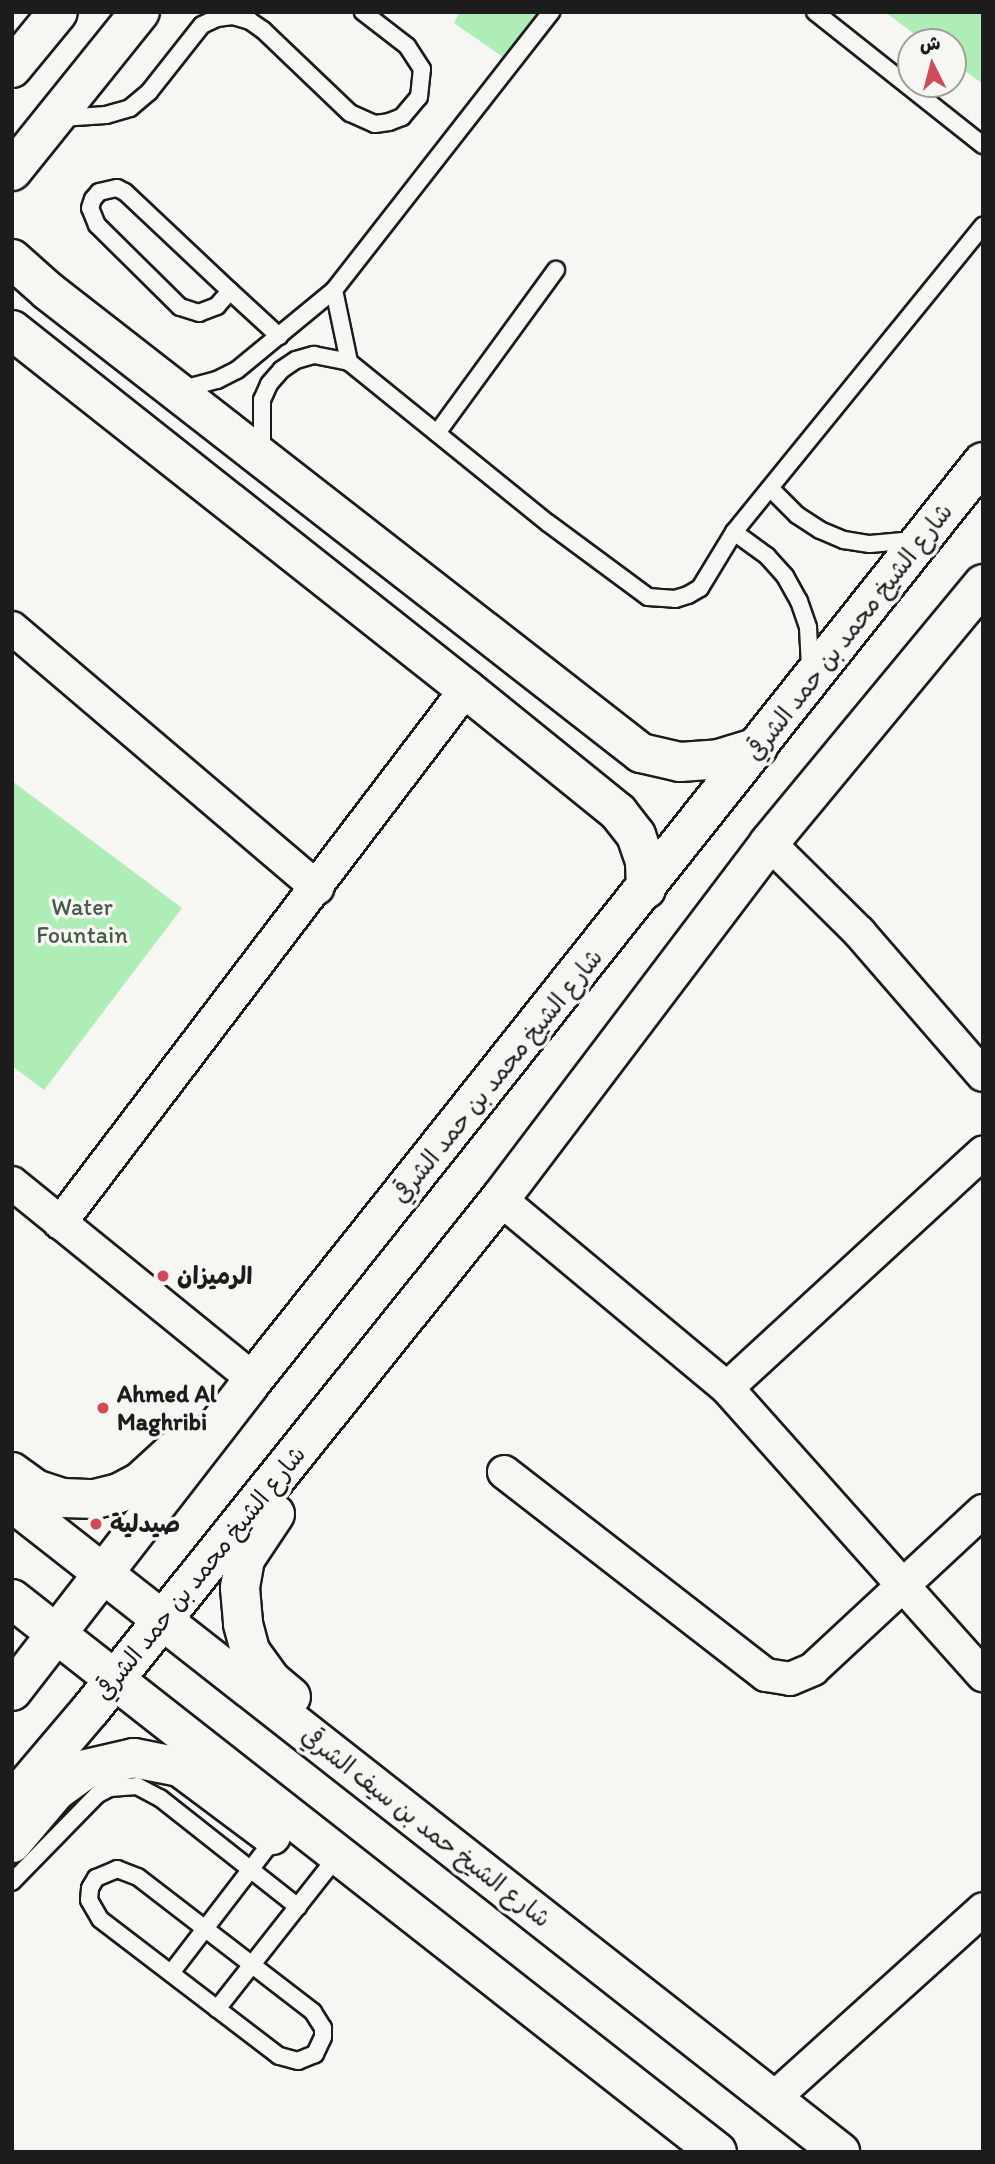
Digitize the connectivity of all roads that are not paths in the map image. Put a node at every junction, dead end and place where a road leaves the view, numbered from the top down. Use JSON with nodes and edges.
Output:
{"nodes":[{"id":1,"x":58,"y":12,"type":"edge"},
{"id":2,"x":141,"y":12,"type":"edge"},
{"id":3,"x":363,"y":12,"type":"edge"},
{"id":4,"x":551,"y":12,"type":"edge"},
{"id":5,"x":815,"y":12,"type":"edge"},
{"id":6,"x":12,"y":68,"type":"edge"},
{"id":7,"x":55,"y":118,"type":"junction"},
{"id":8,"x":983,"y":145,"type":"edge"},
{"id":9,"x":12,"y":171,"type":"edge"},
{"id":10,"x":980,"y":231,"type":"edge"},
{"id":11,"x":12,"y":258,"type":"edge"},
{"id":12,"x":556,"y":270,"type":"dead end"},
{"id":13,"x":334,"y":290,"type":"junction"},
{"id":14,"x":48,"y":291,"type":"junction"},
{"id":15,"x":230,"y":291,"type":"junction"},
{"id":16,"x":14,"y":332,"type":"edge"},
{"id":17,"x":279,"y":336,"type":"junction"},
{"id":18,"x":349,"y":362,"type":"junction"},
{"id":19,"x":175,"y":390,"type":"junction"},
{"id":20,"x":437,"y":433,"type":"junction"},
{"id":21,"x":262,"y":456,"type":"junction"},
{"id":22,"x":983,"y":462,"type":"edge"},
{"id":23,"x":770,"y":488,"type":"junction"},
{"id":24,"x":734,"y":532,"type":"junction"},
{"id":25,"x":923,"y":538,"type":"junction"},
{"id":26,"x":983,"y":584,"type":"edge"},
{"id":27,"x":12,"y":628,"type":"edge"},
{"id":28,"x":809,"y":682,"type":"junction"},
{"id":29,"x":466,"y":689,"type":"junction"},
{"id":30,"x":620,"y":739,"type":"junction"},
{"id":31,"x":758,"y":747,"type":"junction"},
{"id":32,"x":584,"y":783,"type":"junction"},
{"id":33,"x":769,"y":843,"type":"junction"},
{"id":34,"x":317,"y":888,"type":"junction"},
{"id":35,"x":646,"y":889,"type":"junction"},
{"id":36,"x":983,"y":1076,"type":"edge"},
{"id":37,"x":983,"y":1153,"type":"edge"},
{"id":38,"x":12,"y":1183,"type":"edge"},
{"id":39,"x":500,"y":1199,"type":"junction"},
{"id":40,"x":60,"y":1223,"type":"junction"},
{"id":41,"x":310,"y":1308,"type":"junction"},
{"id":42,"x":367,"y":1364,"type":"junction"},
{"id":43,"x":242,"y":1370,"type":"junction"},
{"id":44,"x":727,"y":1388,"type":"junction"},
{"id":45,"x":12,"y":1472,"type":"edge"},
{"id":46,"x":504,"y":1472,"type":"dead end"},
{"id":47,"x":12,"y":1502,"type":"edge"},
{"id":48,"x":983,"y":1511,"type":"edge"},
{"id":49,"x":103,"y":1573,"type":"junction"},
{"id":50,"x":902,"y":1585,"type":"junction"},
{"id":51,"x":12,"y":1599,"type":"edge"},
{"id":52,"x":162,"y":1620,"type":"junction"},
{"id":53,"x":56,"y":1634,"type":"junction"},
{"id":54,"x":983,"y":1675,"type":"edge"},
{"id":55,"x":115,"y":1679,"type":"junction"},
{"id":56,"x":12,"y":1691,"type":"edge"},
{"id":57,"x":12,"y":1802,"type":"edge"},
{"id":58,"x":426,"y":1827,"type":"junction"},
{"id":59,"x":283,"y":1828,"type":"junction"},
{"id":60,"x":12,"y":1843,"type":"edge"},
{"id":61,"x":332,"y":1863,"type":"junction"},
{"id":62,"x":250,"y":1870,"type":"junction"},
{"id":63,"x":12,"y":1882,"type":"edge"},
{"id":64,"x":298,"y":1907,"type":"junction"},
{"id":65,"x":983,"y":1909,"type":"edge"},
{"id":66,"x":205,"y":1929,"type":"junction"},
{"id":67,"x":252,"y":1965,"type":"junction"},
{"id":68,"x":171,"y":1973,"type":"junction"},
{"id":69,"x":217,"y":2009,"type":"junction"},
{"id":70,"x":773,"y":2099,"type":"junction"},
{"id":71,"x":717,"y":2152,"type":"edge"},
{"id":72,"x":839,"y":2152,"type":"edge"}],
"edges":[{"from":1,"to":6,"type":"main road"},
{"from":2,"to":7,"type":"main road"},
{"from":3,"to":7,"type":"lane"},
{"from":4,"to":13,"type":"lane"},
{"from":5,"to":8,"type":"lane"},
{"from":7,"to":9,"type":"main road"},
{"from":10,"to":23,"type":"lane"},
{"from":11,"to":14,"type":"main road"},
{"from":12,"to":20,"type":"lane"},
{"from":13,"to":17,"type":"lane"},
{"from":13,"to":18,"type":"lane"},
{"from":14,"to":16,"type":"main road"},
{"from":14,"to":19,"type":"main road"},
{"from":15,"to":15,"type":"lane"},
{"from":15,"to":17,"type":"lane"},
{"from":16,"to":29,"type":"main road"},
{"from":17,"to":19,"type":"lane"},
{"from":18,"to":20,"type":"lane"},
{"from":18,"to":21,"type":"lane"},
{"from":19,"to":21,"type":"main road"},
{"from":20,"to":24,"type":"lane"},
{"from":21,"to":30,"type":"main road"},
{"from":22,"to":25,"type":"main road","name":"شارع الشيخ محمد بن حمد الشرقي"},
{"from":23,"to":24,"type":"lane"},
{"from":23,"to":25,"type":"lane"},
{"from":24,"to":28,"type":"lane"},
{"from":25,"to":28,"type":"main road","name":"شارع الشيخ محمد بن حمد الشرقي"},
{"from":26,"to":33,"type":"main road","name":"شارع الشيخ محمد بن حمد الشرقي"},
{"from":27,"to":34,"type":"street"},
{"from":28,"to":31,"type":"main road","name":"شارع الشيخ محمد بن حمد الشرقي"},
{"from":29,"to":32,"type":"main road"},
{"from":29,"to":34,"type":"street"},
{"from":30,"to":31,"type":"main road"},
{"from":30,"to":32,"type":"main road"},
{"from":31,"to":35,"type":"main road","name":"شارع الشيخ محمد بن حمد الشرقي"},
{"from":32,"to":35,"type":"main road"},
{"from":33,"to":36,"type":"street"},
{"from":33,"to":39,"type":"main road","name":"شارع الشيخ محمد بن حمد الشرقي"},
{"from":34,"to":40,"type":"street"},
{"from":35,"to":41,"type":"main road","name":"شارع الشيخ محمد بن حمد الشرقي"},
{"from":37,"to":44,"type":"street"},
{"from":38,"to":40,"type":"street"},
{"from":39,"to":42,"type":"main road","name":"شارع الشيخ محمد بن حمد الشرقي"},
{"from":39,"to":44,"type":"street"},
{"from":40,"to":43,"type":"street"},
{"from":41,"to":43,"type":"main road"},
{"from":41,"to":49,"type":"main road","name":"شارع الشيخ محمد بن حمد الشرقي"},
{"from":42,"to":52,"type":"main road","name":"شارع الشيخ محمد بن حمد الشرقي"},
{"from":42,"to":58,"type":"main road"},
{"from":43,"to":45,"type":"main road"},
{"from":44,"to":50,"type":"street"},
{"from":46,"to":50,"type":"street"},
{"from":47,"to":49,"type":"main road","name":"شارع الشيخ حمد بن سيف الشرقي"},
{"from":48,"to":50,"type":"street"},
{"from":49,"to":52,"type":"main road","name":"شارع الشيخ حمد بن سيف الشرقي"},
{"from":49,"to":53,"type":"main road","name":"شارع الشيخ محمد بن حمد الشرقي"},
{"from":50,"to":54,"type":"street"},
{"from":51,"to":53,"type":"main road"},
{"from":52,"to":55,"type":"main road","name":"شارع الشيخ محمد بن حمد الشرقي"},
{"from":52,"to":58,"type":"main road","name":"شارع الشيخ حمد بن سيف الشرقي"},
{"from":53,"to":55,"type":"main road"},
{"from":53,"to":56,"type":"main road","name":"شارع الشيخ محمد بن حمد الشرقي"},
{"from":55,"to":57,"type":"main road","name":"شارع الشيخ محمد بن حمد الشرقي"},
{"from":55,"to":59,"type":"main road"},
{"from":58,"to":70,"type":"main road","name":"شارع الشيخ حمد بن سيف الشرقي"},
{"from":59,"to":60,"type":"main road"},
{"from":59,"to":61,"type":"main road"},
{"from":59,"to":62,"type":"lane"},
{"from":61,"to":64,"type":"lane"},
{"from":61,"to":71,"type":"main road"},
{"from":62,"to":63,"type":"lane"},
{"from":62,"to":64,"type":"lane"},
{"from":62,"to":66,"type":"lane"},
{"from":64,"to":67,"type":"lane"},
{"from":65,"to":70,"type":"street"},
{"from":66,"to":67,"type":"lane"},
{"from":66,"to":68,"type":"lane"},
{"from":66,"to":68,"type":"lane"},
{"from":67,"to":69,"type":"lane"},
{"from":67,"to":69,"type":"lane"},
{"from":68,"to":69,"type":"lane"},
{"from":70,"to":72,"type":"main road","name":"شارع الشيخ حمد بن سيف الشرقي"}]}
